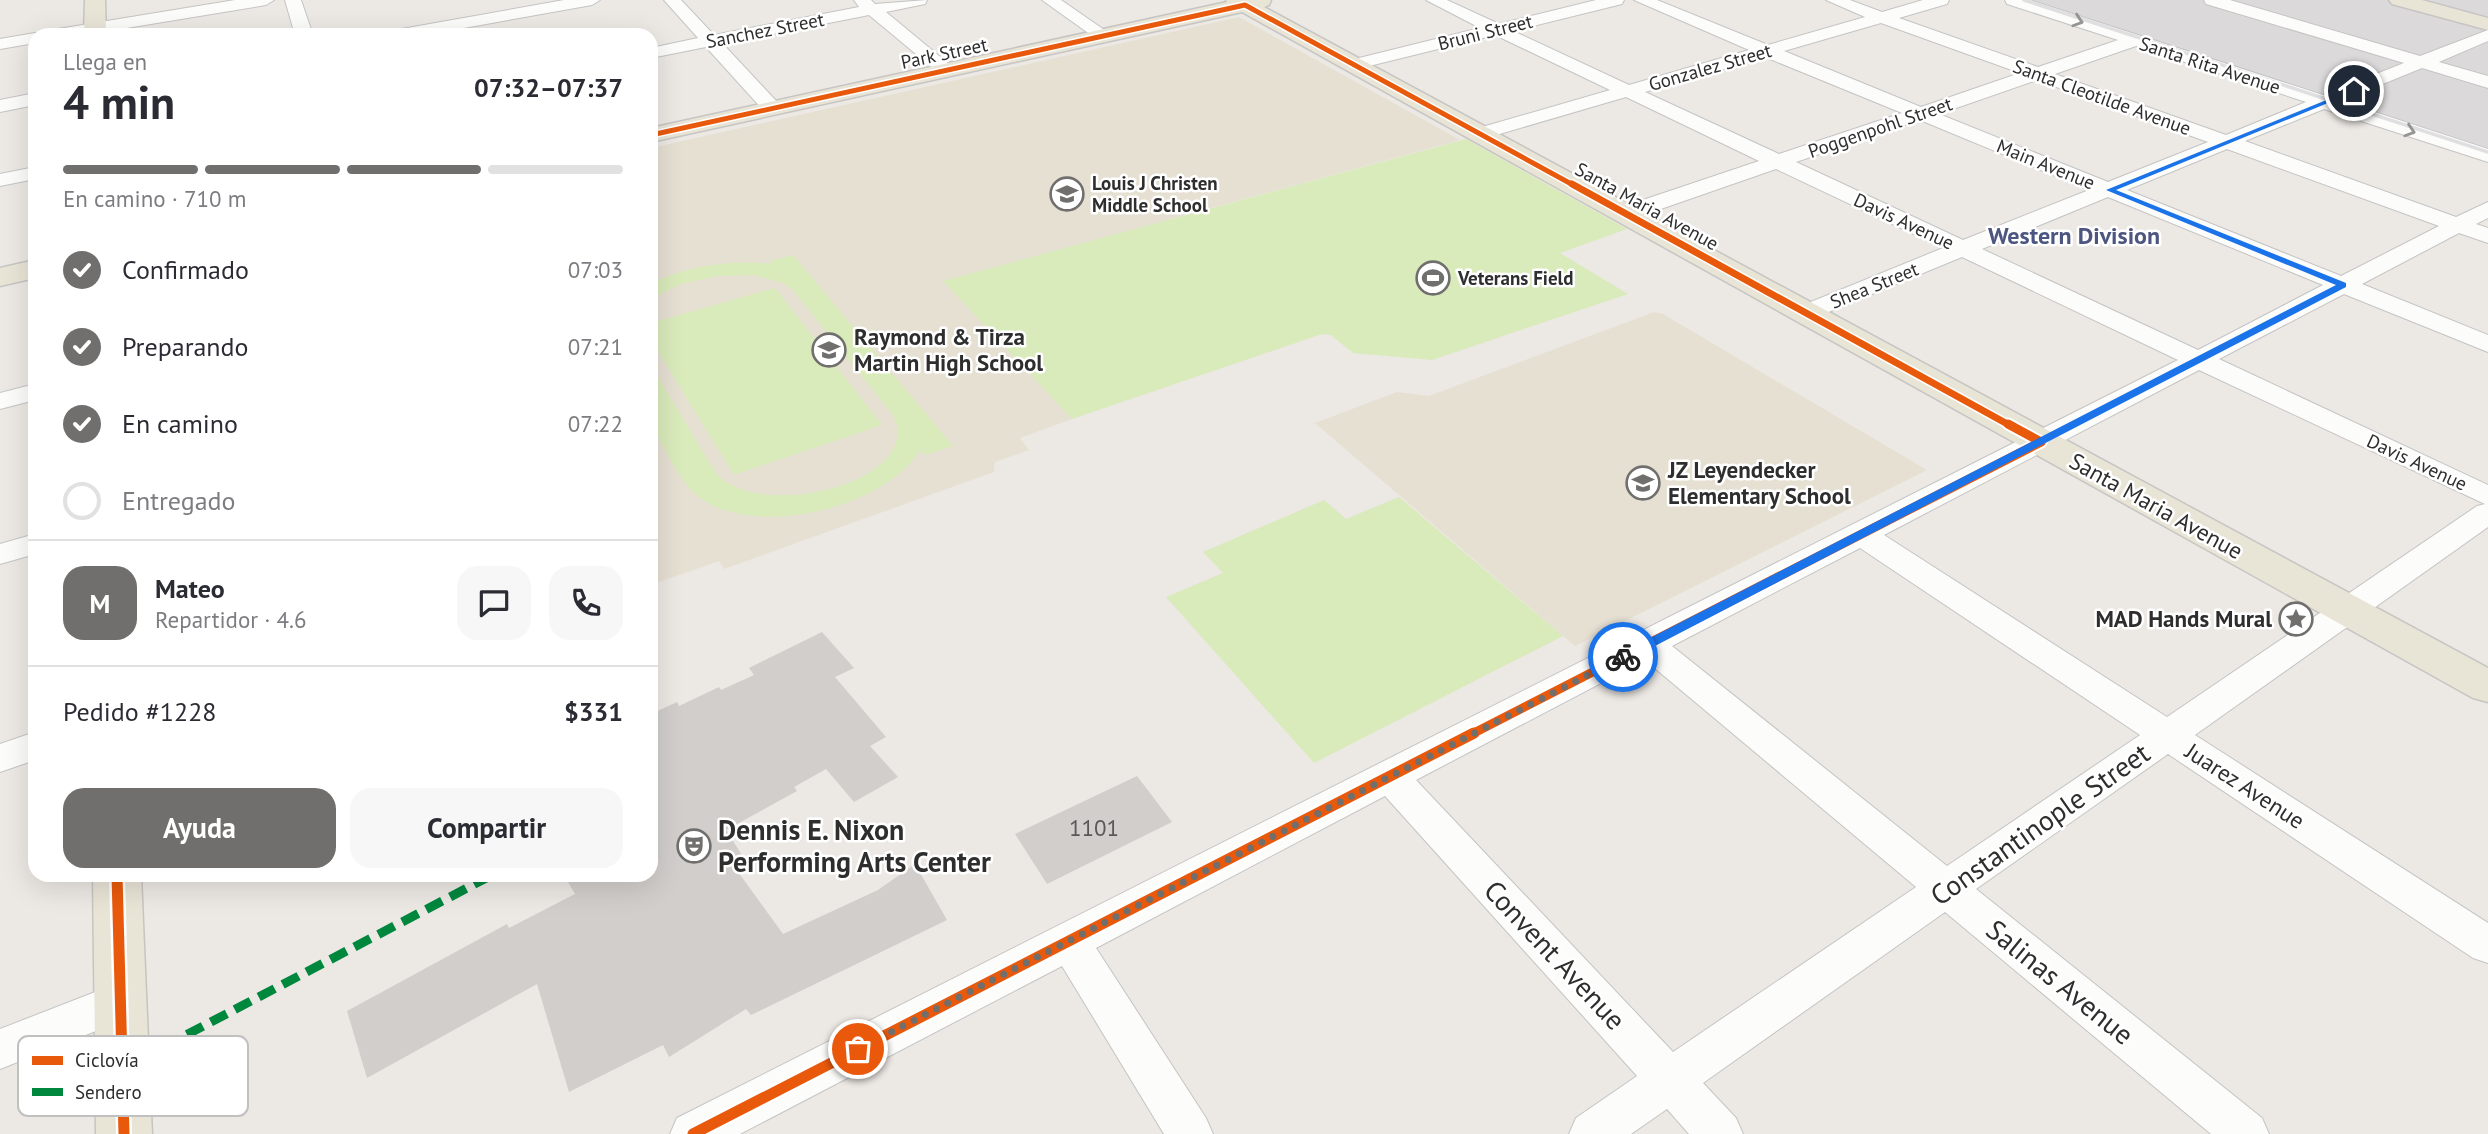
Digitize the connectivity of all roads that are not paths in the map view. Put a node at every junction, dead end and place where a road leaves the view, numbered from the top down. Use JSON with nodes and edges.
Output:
{"nodes":[{"id":1,"x":95,"y":0,"type":"edge"},
{"id":2,"x":267,"y":0,"type":"edge"},
{"id":3,"x":293,"y":0,"type":"edge"},
{"id":4,"x":481,"y":0,"type":"edge"},
{"id":5,"x":592,"y":0,"type":"edge"},
{"id":6,"x":672,"y":0,"type":"edge"},
{"id":7,"x":919,"y":0,"type":"edge"},
{"id":8,"x":1050,"y":0,"type":"edge"},
{"id":9,"x":1434,"y":0,"type":"edge"},
{"id":10,"x":1616,"y":0,"type":"edge"},
{"id":11,"x":1642,"y":0,"type":"edge"},
{"id":12,"x":1834,"y":0,"type":"edge"},
{"id":13,"x":1941,"y":0,"type":"edge"},
{"id":14,"x":2013,"y":0,"type":"edge"},
{"id":15,"x":2212,"y":0,"type":"edge"},
{"id":16,"x":2399,"y":0,"type":"edge"},
{"id":17,"x":1250,"y":2,"type":"edge"},
{"id":18,"x":867,"y":5,"type":"edge"},
{"id":19,"x":1882,"y":17,"type":"junction"},
{"id":20,"x":492,"y":18,"type":"junction"},
{"id":21,"x":2488,"y":24,"type":"edge"},
{"id":22,"x":95,"y":28,"type":"edge"},
{"id":23,"x":116,"y":28,"type":"edge"},
{"id":24,"x":302,"y":28,"type":"edge"},
{"id":25,"x":436,"y":28,"type":"edge"},
{"id":26,"x":498,"y":28,"type":"edge"},
{"id":27,"x":1497,"y":29,"type":"junction"},
{"id":28,"x":2488,"y":35,"type":"edge"},
{"id":29,"x":1104,"y":36,"type":"junction"},
{"id":30,"x":28,"y":39,"type":"edge"},
{"id":31,"x":2136,"y":40,"type":"junction"},
{"id":32,"x":710,"y":41,"type":"junction"},
{"id":33,"x":0,"y":44,"type":"edge"},
{"id":34,"x":1767,"y":51,"type":"junction"},
{"id":35,"x":658,"y":52,"type":"edge"},
{"id":36,"x":2422,"y":62,"type":"junction"},
{"id":37,"x":1353,"y":65,"type":"junction"},
{"id":38,"x":947,"y":70,"type":"junction"},
{"id":39,"x":2038,"y":74,"type":"junction"},
{"id":40,"x":2488,"y":82,"type":"edge"},
{"id":41,"x":1628,"y":91,"type":"junction"},
{"id":42,"x":28,"y":100,"type":"edge"},
{"id":43,"x":2325,"y":103,"type":"junction"},
{"id":44,"x":0,"y":106,"type":"edge"},
{"id":45,"x":772,"y":108,"type":"junction"},
{"id":46,"x":1921,"y":113,"type":"junction"},
{"id":47,"x":658,"y":133,"type":"edge"},
{"id":48,"x":1479,"y":135,"type":"junction"},
{"id":49,"x":2227,"y":142,"type":"junction"},
{"id":50,"x":2488,"y":156,"type":"edge"},
{"id":51,"x":1778,"y":162,"type":"junction"},
{"id":52,"x":28,"y":174,"type":"edge"},
{"id":53,"x":0,"y":180,"type":"edge"},
{"id":54,"x":2110,"y":190,"type":"junction"},
{"id":55,"x":2488,"y":209,"type":"edge"},
{"id":56,"x":1624,"y":214,"type":"junction"},
{"id":57,"x":2457,"y":225,"type":"junction"},
{"id":58,"x":2488,"y":236,"type":"edge"},
{"id":59,"x":1964,"y":249,"type":"junction"},
{"id":60,"x":28,"y":271,"type":"edge"},
{"id":61,"x":0,"y":277,"type":"edge"},
{"id":62,"x":2343,"y":285,"type":"junction"},
{"id":63,"x":1805,"y":313,"type":"junction"},
{"id":64,"x":2488,"y":344,"type":"edge"},
{"id":65,"x":2199,"y":360,"type":"junction"},
{"id":66,"x":28,"y":394,"type":"edge"},
{"id":67,"x":0,"y":401,"type":"edge"},
{"id":68,"x":2041,"y":442,"type":"junction"},
{"id":69,"x":2488,"y":496,"type":"edge"},
{"id":70,"x":2488,"y":513,"type":"edge"},
{"id":71,"x":1861,"y":534,"type":"junction"},
{"id":72,"x":28,"y":546,"type":"edge"},
{"id":73,"x":0,"y":554,"type":"edge"},
{"id":74,"x":2348,"y":611,"type":"junction"},
{"id":75,"x":1647,"y":645,"type":"junction"},
{"id":76,"x":2488,"y":687,"type":"edge"},
{"id":77,"x":2167,"y":735,"type":"junction"},
{"id":78,"x":28,"y":748,"type":"edge"},
{"id":79,"x":0,"y":758,"type":"edge"},
{"id":80,"x":1390,"y":777,"type":"junction"},
{"id":81,"x":117,"y":882,"type":"edge"},
{"id":82,"x":1946,"y":889,"type":"junction"},
{"id":83,"x":1069,"y":941,"type":"junction"},
{"id":84,"x":2488,"y":945,"type":"edge"},
{"id":85,"x":121,"y":1001,"type":"junction"},
{"id":86,"x":33,"y":1036,"type":"edge"},
{"id":87,"x":122,"y":1036,"type":"edge"},
{"id":88,"x":18,"y":1042,"type":"edge"},
{"id":89,"x":0,"y":1049,"type":"edge"},
{"id":90,"x":1670,"y":1080,"type":"junction"},
{"id":91,"x":124,"y":1116,"type":"edge"},
{"id":92,"x":124,"y":1134,"type":"edge"},
{"id":93,"x":694,"y":1134,"type":"edge"},
{"id":94,"x":1190,"y":1134,"type":"edge"},
{"id":95,"x":1592,"y":1134,"type":"edge"},
{"id":96,"x":1720,"y":1134,"type":"edge"},
{"id":97,"x":2246,"y":1134,"type":"edge"}],
"edges":[{"from":1,"to":22,"type":"main road"},
{"from":2,"to":23,"type":"street"},
{"from":3,"to":24,"type":"street"},
{"from":4,"to":20,"type":"street"},
{"from":5,"to":20,"type":"street"},
{"from":6,"to":32,"type":"street"},
{"from":7,"to":18,"type":"street","name":"Sanchez Street"},
{"from":8,"to":29,"type":"street"},
{"from":9,"to":27,"type":"street","name":"Davis Avenue"},
{"from":10,"to":27,"type":"street","name":"Bruni Street"},
{"from":11,"to":34,"type":"street","name":"Main Avenue"},
{"from":12,"to":19,"type":"street","name":"Santa Cleotilde Avenue"},
{"from":13,"to":19,"type":"street","name":"Gonzalez Street"},
{"from":14,"to":31,"type":"street","name":"Santa Rita Avenue","one_way":true},
{"from":15,"to":36,"type":"street"},
{"from":16,"to":21,"type":"main road"},
{"from":17,"to":29,"type":"main road","name":"Park Street"},
{"from":17,"to":37,"type":"main road","name":"Santa Maria Avenue"},
{"from":18,"to":32,"type":"street","name":"Sanchez Street"},
{"from":18,"to":38,"type":"street"},
{"from":19,"to":34,"type":"street","name":"Gonzalez Street"},
{"from":19,"to":39,"type":"street","name":"Santa Cleotilde Avenue"},
{"from":20,"to":25,"type":"street"},
{"from":20,"to":26,"type":"street"},
{"from":27,"to":37,"type":"street","name":"Bruni Street"},
{"from":27,"to":41,"type":"street","name":"Davis Avenue"},
{"from":28,"to":36,"type":"street","name":"Shea Street"},
{"from":29,"to":38,"type":"main road","name":"Park Street"},
{"from":30,"to":33,"type":"street"},
{"from":31,"to":39,"type":"street","name":"Poggenpohl Street"},
{"from":31,"to":43,"type":"street","name":"Santa Rita Avenue"},
{"from":32,"to":35,"type":"street","name":"Sanchez Street"},
{"from":32,"to":45,"type":"street"},
{"from":34,"to":41,"type":"street","name":"Gonzalez Street"},
{"from":34,"to":46,"type":"street","name":"Main Avenue"},
{"from":36,"to":40,"type":"street"},
{"from":36,"to":43,"type":"street","name":"Shea Street"},
{"from":37,"to":48,"type":"main road","name":"Santa Maria Avenue"},
{"from":38,"to":45,"type":"main road","name":"Park Street"},
{"from":39,"to":46,"type":"street","name":"Poggenpohl Street"},
{"from":39,"to":49,"type":"street","name":"Santa Cleotilde Avenue"},
{"from":41,"to":48,"type":"street","name":"Gonzalez Street"},
{"from":41,"to":51,"type":"street","name":"Davis Avenue"},
{"from":42,"to":44,"type":"street"},
{"from":43,"to":49,"type":"street","name":"Shea Street"},
{"from":43,"to":50,"type":"street","name":"Santa Rita Avenue","one_way":true},
{"from":45,"to":47,"type":"main road","name":"Park Street"},
{"from":46,"to":51,"type":"street","name":"Poggenpohl Street"},
{"from":46,"to":54,"type":"street","name":"Main Avenue"},
{"from":48,"to":56,"type":"main road","name":"Santa Maria Avenue"},
{"from":49,"to":54,"type":"street","name":"Shea Street"},
{"from":49,"to":57,"type":"street","name":"Santa Cleotilde Avenue"},
{"from":51,"to":56,"type":"street","name":"Poggenpohl Street"},
{"from":51,"to":59,"type":"street","name":"Davis Avenue"},
{"from":52,"to":53,"type":"street"},
{"from":54,"to":59,"type":"street","name":"Shea Street"},
{"from":54,"to":62,"type":"street","name":"Main Avenue"},
{"from":55,"to":57,"type":"street"},
{"from":56,"to":63,"type":"main road","name":"Santa Maria Avenue"},
{"from":57,"to":58,"type":"street","name":"Santa Cleotilde Avenue"},
{"from":57,"to":62,"type":"street"},
{"from":59,"to":63,"type":"street","name":"Shea Street"},
{"from":59,"to":65,"type":"street","name":"Davis Avenue"},
{"from":60,"to":61,"type":"main road"},
{"from":62,"to":64,"type":"street","name":"Main Avenue"},
{"from":62,"to":65,"type":"street"},
{"from":63,"to":68,"type":"main road","name":"Santa Maria Avenue"},
{"from":65,"to":68,"type":"street"},
{"from":65,"to":69,"type":"street","name":"Davis Avenue"},
{"from":66,"to":67,"type":"street"},
{"from":68,"to":71,"type":"street"},
{"from":68,"to":74,"type":"main road","name":"Santa Maria Avenue"},
{"from":70,"to":74,"type":"street","name":"Constantinople Street"},
{"from":71,"to":75,"type":"street"},
{"from":71,"to":77,"type":"street","name":"Juarez Avenue"},
{"from":72,"to":73,"type":"street"},
{"from":74,"to":76,"type":"main road","name":"Santa Maria Avenue"},
{"from":74,"to":77,"type":"street","name":"Constantinople Street"},
{"from":75,"to":80,"type":"street"},
{"from":75,"to":82,"type":"street","name":"Salinas Avenue"},
{"from":77,"to":82,"type":"street","name":"Constantinople Street"},
{"from":77,"to":84,"type":"street","name":"Juarez Avenue"},
{"from":78,"to":79,"type":"street"},
{"from":80,"to":83,"type":"street"},
{"from":80,"to":90,"type":"street","name":"Convent Avenue"},
{"from":81,"to":85,"type":"main road"},
{"from":82,"to":90,"type":"street","name":"Constantinople Street"},
{"from":82,"to":97,"type":"street","name":"Salinas Avenue"},
{"from":83,"to":93,"type":"street"},
{"from":83,"to":94,"type":"street"},
{"from":85,"to":86,"type":"street"},
{"from":85,"to":87,"type":"main road"},
{"from":88,"to":89,"type":"street"},
{"from":90,"to":95,"type":"street","name":"Constantinople Street"},
{"from":90,"to":96,"type":"street","name":"Convent Avenue"},
{"from":91,"to":92,"type":"main road"}]}
